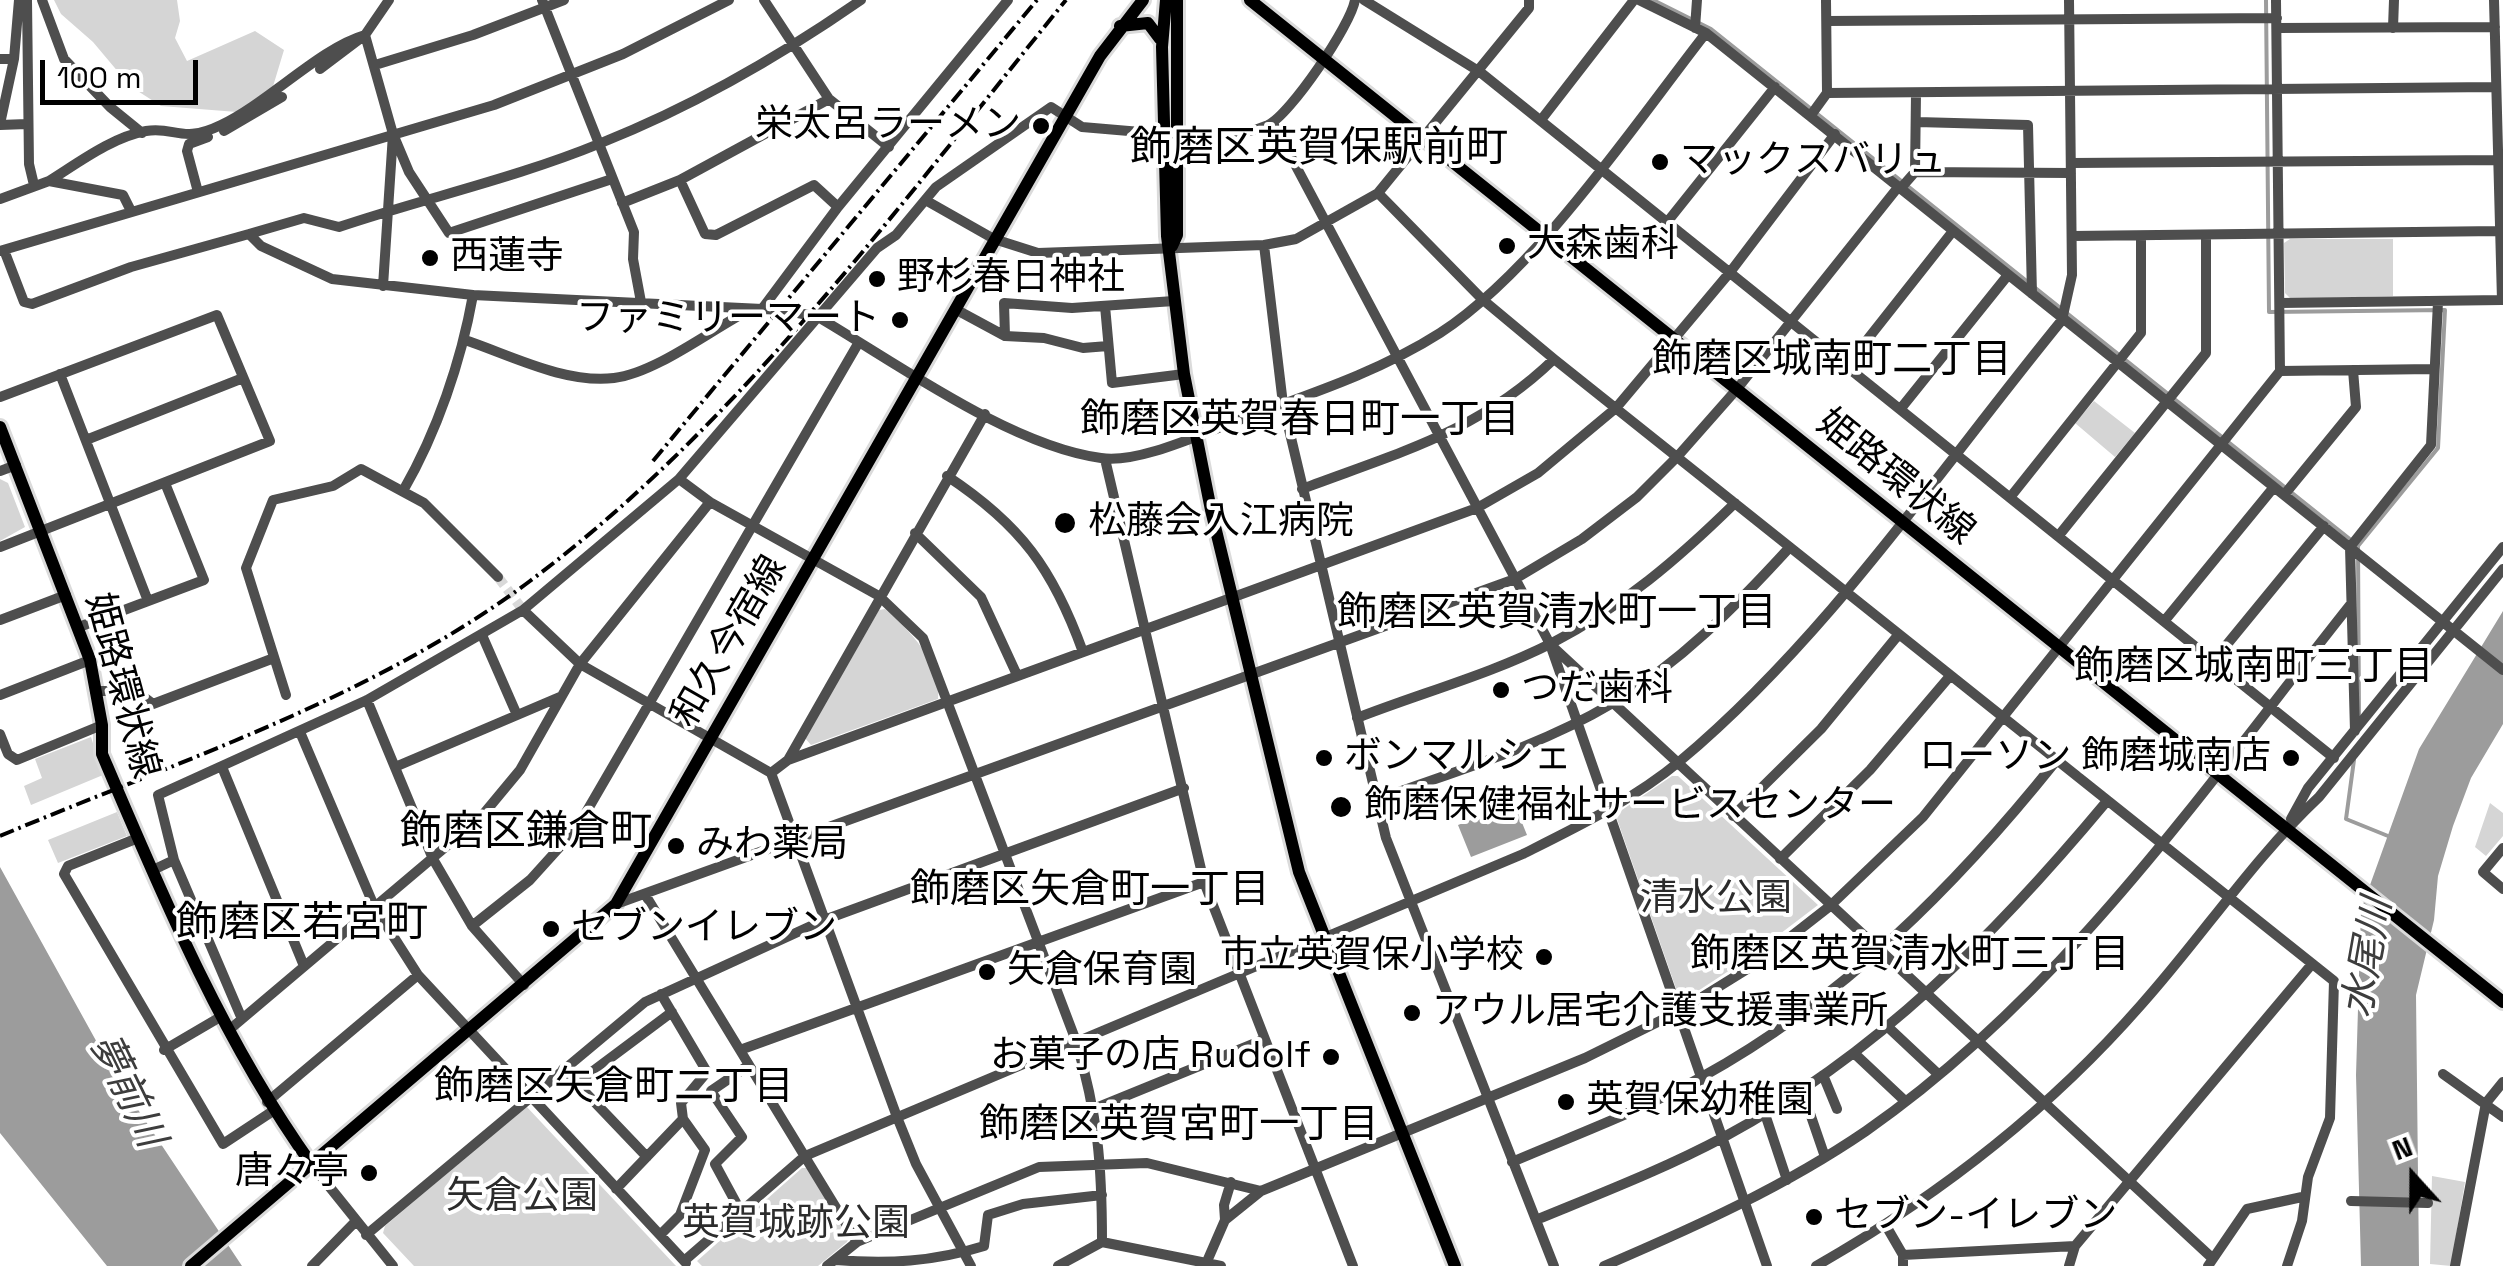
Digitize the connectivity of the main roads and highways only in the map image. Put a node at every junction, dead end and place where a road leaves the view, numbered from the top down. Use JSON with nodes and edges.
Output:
{"nodes":[{"id":1,"x":1143,"y":0,"type":"edge"},
{"id":2,"x":1166,"y":0,"type":"edge"},
{"id":3,"x":1177,"y":0,"type":"edge"},
{"id":4,"x":1250,"y":0,"type":"edge"},
{"id":5,"x":1119,"y":26,"type":"junction"},
{"id":6,"x":1162,"y":46,"type":"junction"},
{"id":7,"x":1170,"y":136,"type":"junction"},
{"id":8,"x":0,"y":427,"type":"edge"},
{"id":9,"x":2503,"y":1002,"type":"edge"},
{"id":10,"x":312,"y":1165,"type":"junction"},
{"id":11,"x":191,"y":1266,"type":"edge"},
{"id":12,"x":1455,"y":1266,"type":"edge"}],
"edges":[{"from":1,"to":5,"type":"main road","name":"和久今宿線"},
{"from":2,"to":6,"type":"main road"},
{"from":3,"to":7,"type":"main road"},
{"from":4,"to":9,"type":"main road","name":"姫路環状線"},
{"from":5,"to":6,"type":"main road"},
{"from":5,"to":10,"type":"main road","name":"和久今宿線"},
{"from":6,"to":7,"type":"main road"},
{"from":7,"to":12,"type":"main road"},
{"from":8,"to":10,"type":"main road","name":"姫路環状線"},
{"from":10,"to":11,"type":"main road","name":"和久今宿線"}]}
